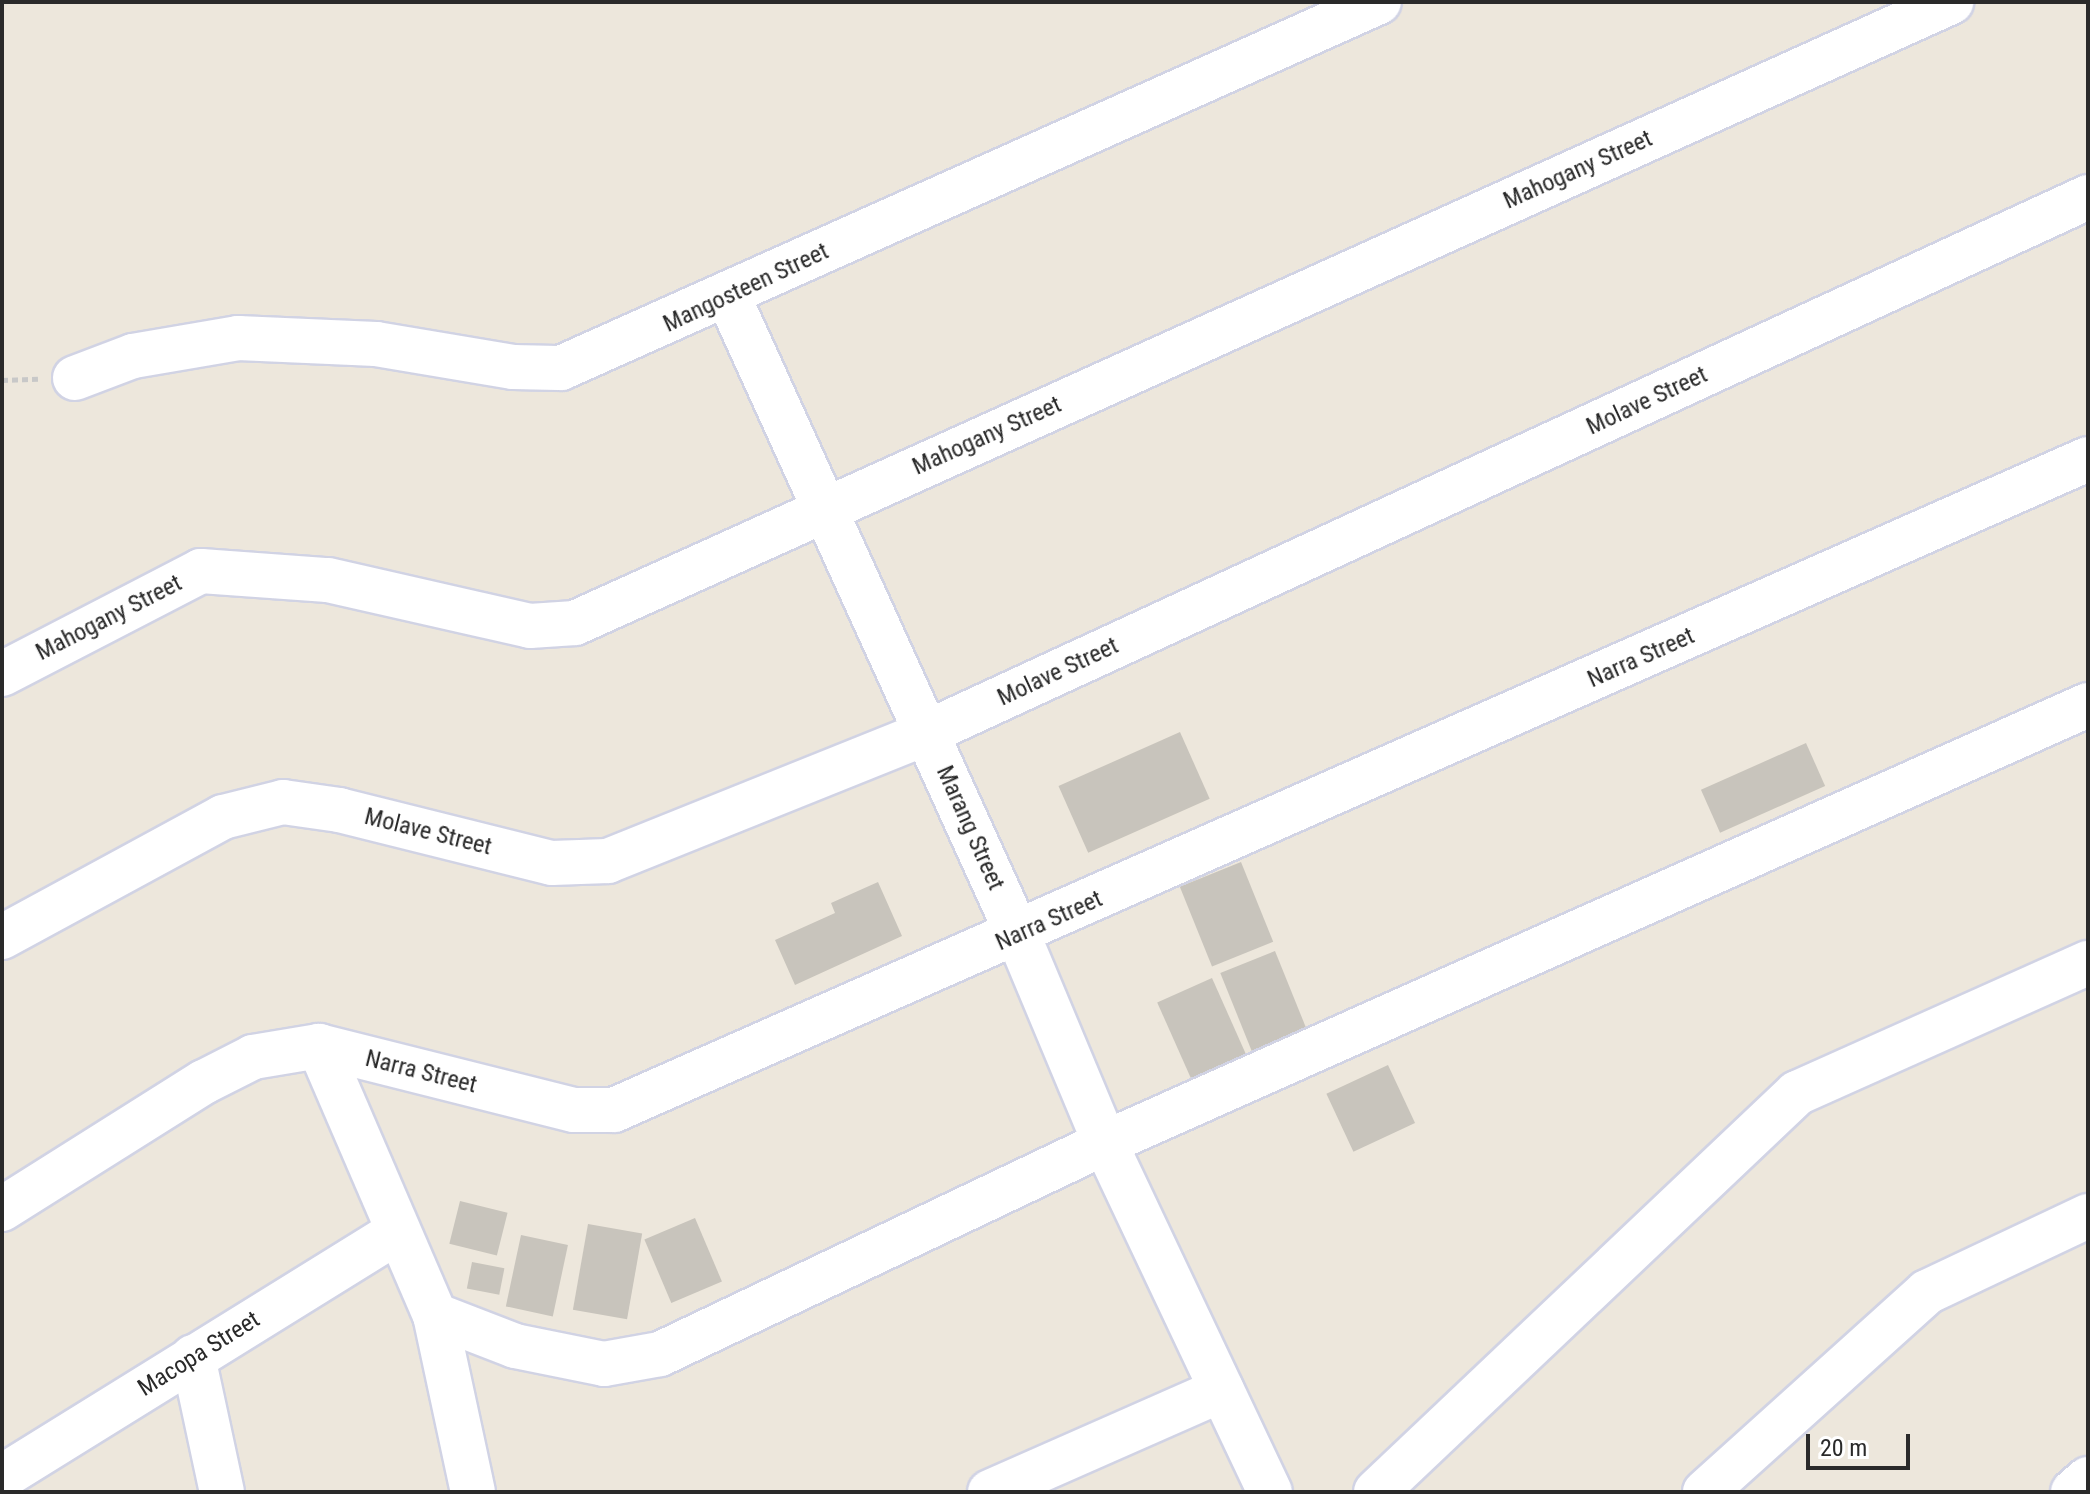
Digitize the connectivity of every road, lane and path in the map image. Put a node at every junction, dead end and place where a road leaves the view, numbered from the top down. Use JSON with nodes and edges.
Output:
{"nodes":[{"id":1,"x":1379,"y":2,"type":"edge"},
{"id":2,"x":1951,"y":2,"type":"edge"},
{"id":3,"x":2088,"y":197,"type":"edge"},
{"id":4,"x":728,"y":296,"type":"junction"},
{"id":5,"x":75,"y":378,"type":"dead end"},
{"id":6,"x":2088,"y":459,"type":"edge"},
{"id":7,"x":821,"y":510,"type":"junction"},
{"id":8,"x":2,"y":674,"type":"edge"},
{"id":9,"x":2088,"y":705,"type":"edge"},
{"id":10,"x":926,"y":733,"type":"junction"},
{"id":11,"x":1018,"y":935,"type":"junction"},
{"id":12,"x":2,"y":937,"type":"edge"},
{"id":13,"x":2088,"y":963,"type":"edge"},
{"id":14,"x":319,"y":1046,"type":"junction"},
{"id":15,"x":1105,"y":1143,"type":"junction"},
{"id":16,"x":2,"y":1209,"type":"edge"},
{"id":17,"x":2088,"y":1216,"type":"edge"},
{"id":18,"x":396,"y":1233,"type":"junction"},
{"id":19,"x":435,"y":1315,"type":"junction"},
{"id":20,"x":193,"y":1357,"type":"junction"},
{"id":21,"x":1221,"y":1390,"type":"junction"},
{"id":22,"x":2,"y":1477,"type":"edge"},
{"id":23,"x":2088,"y":1479,"type":"edge"},
{"id":24,"x":222,"y":1492,"type":"edge"},
{"id":25,"x":473,"y":1492,"type":"edge"},
{"id":26,"x":990,"y":1492,"type":"edge"},
{"id":27,"x":1270,"y":1492,"type":"edge"},
{"id":28,"x":1376,"y":1492,"type":"edge"},
{"id":29,"x":1705,"y":1492,"type":"edge"},
{"id":30,"x":2073,"y":1492,"type":"edge"}],
"edges":[{"from":1,"to":4,"type":"street","name":"Mangosteen Street"},
{"from":2,"to":7,"type":"street","name":"Mahogany Street"},
{"from":3,"to":10,"type":"street","name":"Molave Street"},
{"from":4,"to":5,"type":"street","name":"Mangosteen Street"},
{"from":4,"to":7,"type":"street","name":"Marang Street"},
{"from":6,"to":11,"type":"street","name":"Narra Street"},
{"from":7,"to":8,"type":"street","name":"Mahogany Street"},
{"from":7,"to":10,"type":"street","name":"Marang Street"},
{"from":9,"to":15,"type":"street"},
{"from":10,"to":11,"type":"street","name":"Marang Street"},
{"from":10,"to":12,"type":"street","name":"Molave Street"},
{"from":11,"to":14,"type":"street","name":"Narra Street"},
{"from":11,"to":15,"type":"street","name":"Marang Street"},
{"from":13,"to":28,"type":"street"},
{"from":14,"to":16,"type":"street","name":"Narra Street"},
{"from":14,"to":18,"type":"street"},
{"from":15,"to":19,"type":"street"},
{"from":15,"to":21,"type":"street","name":"Marang Street"},
{"from":17,"to":29,"type":"street"},
{"from":18,"to":19,"type":"street"},
{"from":18,"to":20,"type":"street","name":"Macopa Street"},
{"from":19,"to":25,"type":"street"},
{"from":20,"to":22,"type":"street","name":"Macopa Street"},
{"from":20,"to":24,"type":"street"},
{"from":21,"to":26,"type":"street"},
{"from":21,"to":27,"type":"street","name":"Marang Street"},
{"from":23,"to":30,"type":"street"}]}
